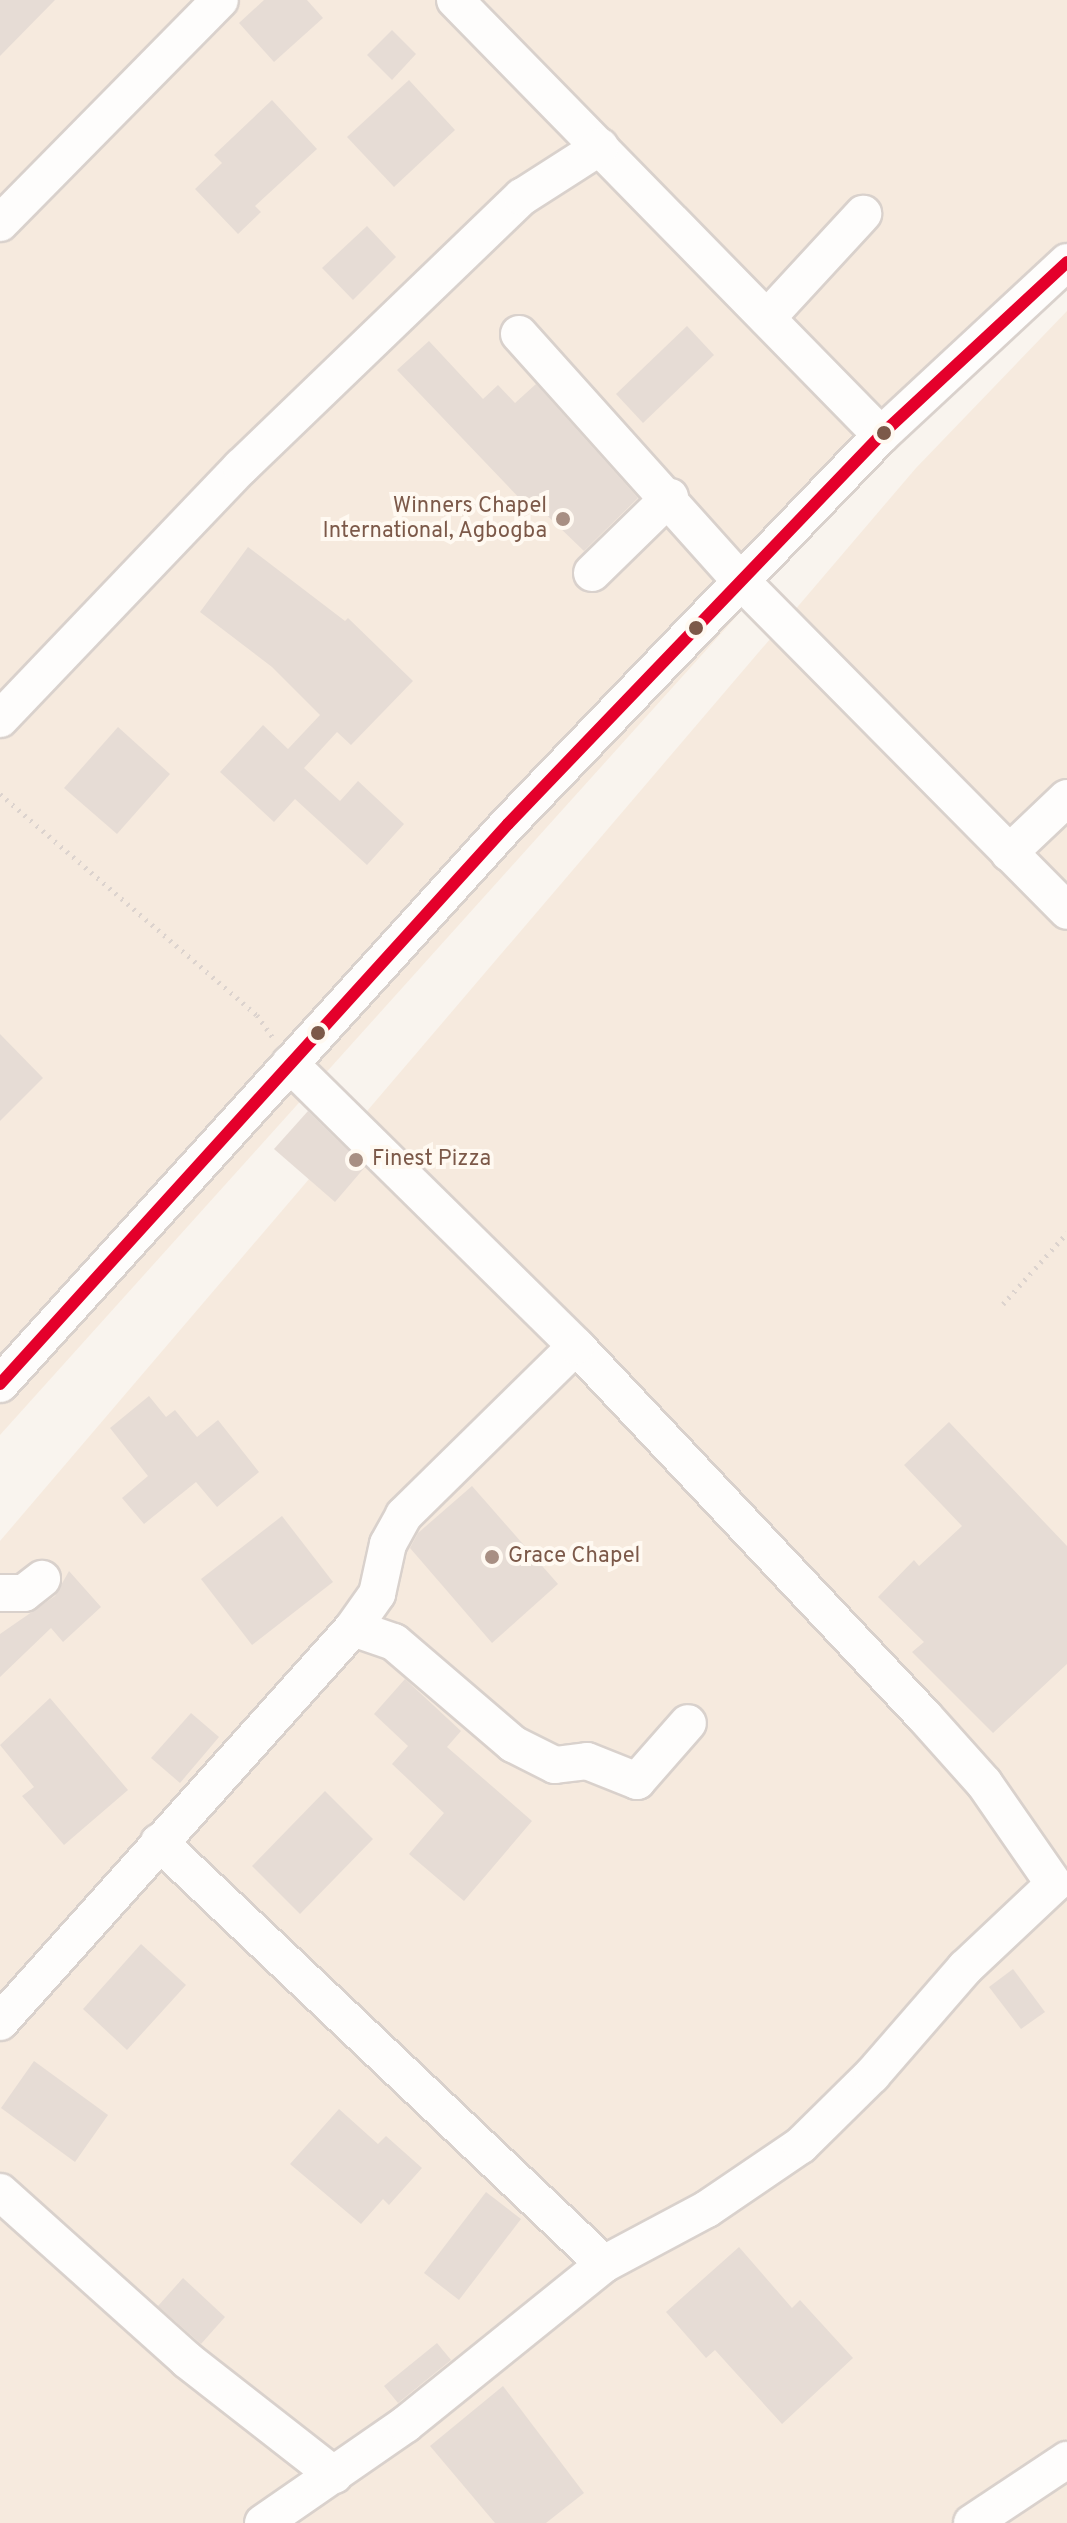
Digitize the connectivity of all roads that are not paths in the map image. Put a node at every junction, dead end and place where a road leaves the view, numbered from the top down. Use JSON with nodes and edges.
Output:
{"nodes":[{"id":1,"x":220,"y":0,"type":"edge"},
{"id":2,"x":455,"y":0,"type":"edge"},
{"id":3,"x":600,"y":147,"type":"junction"},
{"id":4,"x":863,"y":214,"type":"dead end"},
{"id":5,"x":0,"y":223,"type":"edge"},
{"id":6,"x":1067,"y":262,"type":"edge"},
{"id":7,"x":767,"y":318,"type":"junction"},
{"id":8,"x":519,"y":334,"type":"dead end"},
{"id":9,"x":881,"y":435,"type":"junction"},
{"id":10,"x":670,"y":497,"type":"junction"},
{"id":11,"x":592,"y":573,"type":"dead end"},
{"id":12,"x":741,"y":581,"type":"junction"},
{"id":13,"x":0,"y":719,"type":"edge"},
{"id":14,"x":1067,"y":798,"type":"edge"},
{"id":15,"x":1009,"y":853,"type":"junction"},
{"id":16,"x":1067,"y":911,"type":"edge"},
{"id":17,"x":290,"y":1064,"type":"junction"},
{"id":18,"x":576,"y":1346,"type":"junction"},
{"id":19,"x":0,"y":1384,"type":"edge"},
{"id":20,"x":42,"y":1579,"type":"dead end"},
{"id":21,"x":0,"y":1593,"type":"edge"},
{"id":22,"x":353,"y":1628,"type":"junction"},
{"id":23,"x":688,"y":1723,"type":"dead end"},
{"id":24,"x":159,"y":1842,"type":"junction"},
{"id":25,"x":0,"y":2022,"type":"edge"},
{"id":26,"x":0,"y":2192,"type":"edge"},
{"id":27,"x":604,"y":2264,"type":"junction"},
{"id":28,"x":1067,"y":2460,"type":"edge"},
{"id":29,"x":334,"y":2475,"type":"junction"},
{"id":30,"x":263,"y":2523,"type":"edge"},
{"id":31,"x":972,"y":2523,"type":"edge"}],
"edges":[{"from":1,"to":5,"type":"street"},
{"from":2,"to":3,"type":"street"},
{"from":3,"to":7,"type":"street"},
{"from":3,"to":13,"type":"street"},
{"from":4,"to":7,"type":"street"},
{"from":6,"to":9,"type":"street"},
{"from":7,"to":9,"type":"street"},
{"from":8,"to":10,"type":"street"},
{"from":9,"to":12,"type":"street"},
{"from":10,"to":11,"type":"street"},
{"from":10,"to":12,"type":"street"},
{"from":12,"to":15,"type":"street"},
{"from":12,"to":17,"type":"street"},
{"from":14,"to":15,"type":"street"},
{"from":15,"to":16,"type":"street"},
{"from":17,"to":18,"type":"street"},
{"from":17,"to":19,"type":"street"},
{"from":18,"to":22,"type":"street"},
{"from":18,"to":27,"type":"street"},
{"from":20,"to":21,"type":"street"},
{"from":22,"to":23,"type":"street"},
{"from":22,"to":24,"type":"street"},
{"from":24,"to":25,"type":"street"},
{"from":24,"to":27,"type":"street"},
{"from":26,"to":29,"type":"street"},
{"from":27,"to":29,"type":"street"},
{"from":28,"to":31,"type":"street"},
{"from":29,"to":30,"type":"street"}]}
